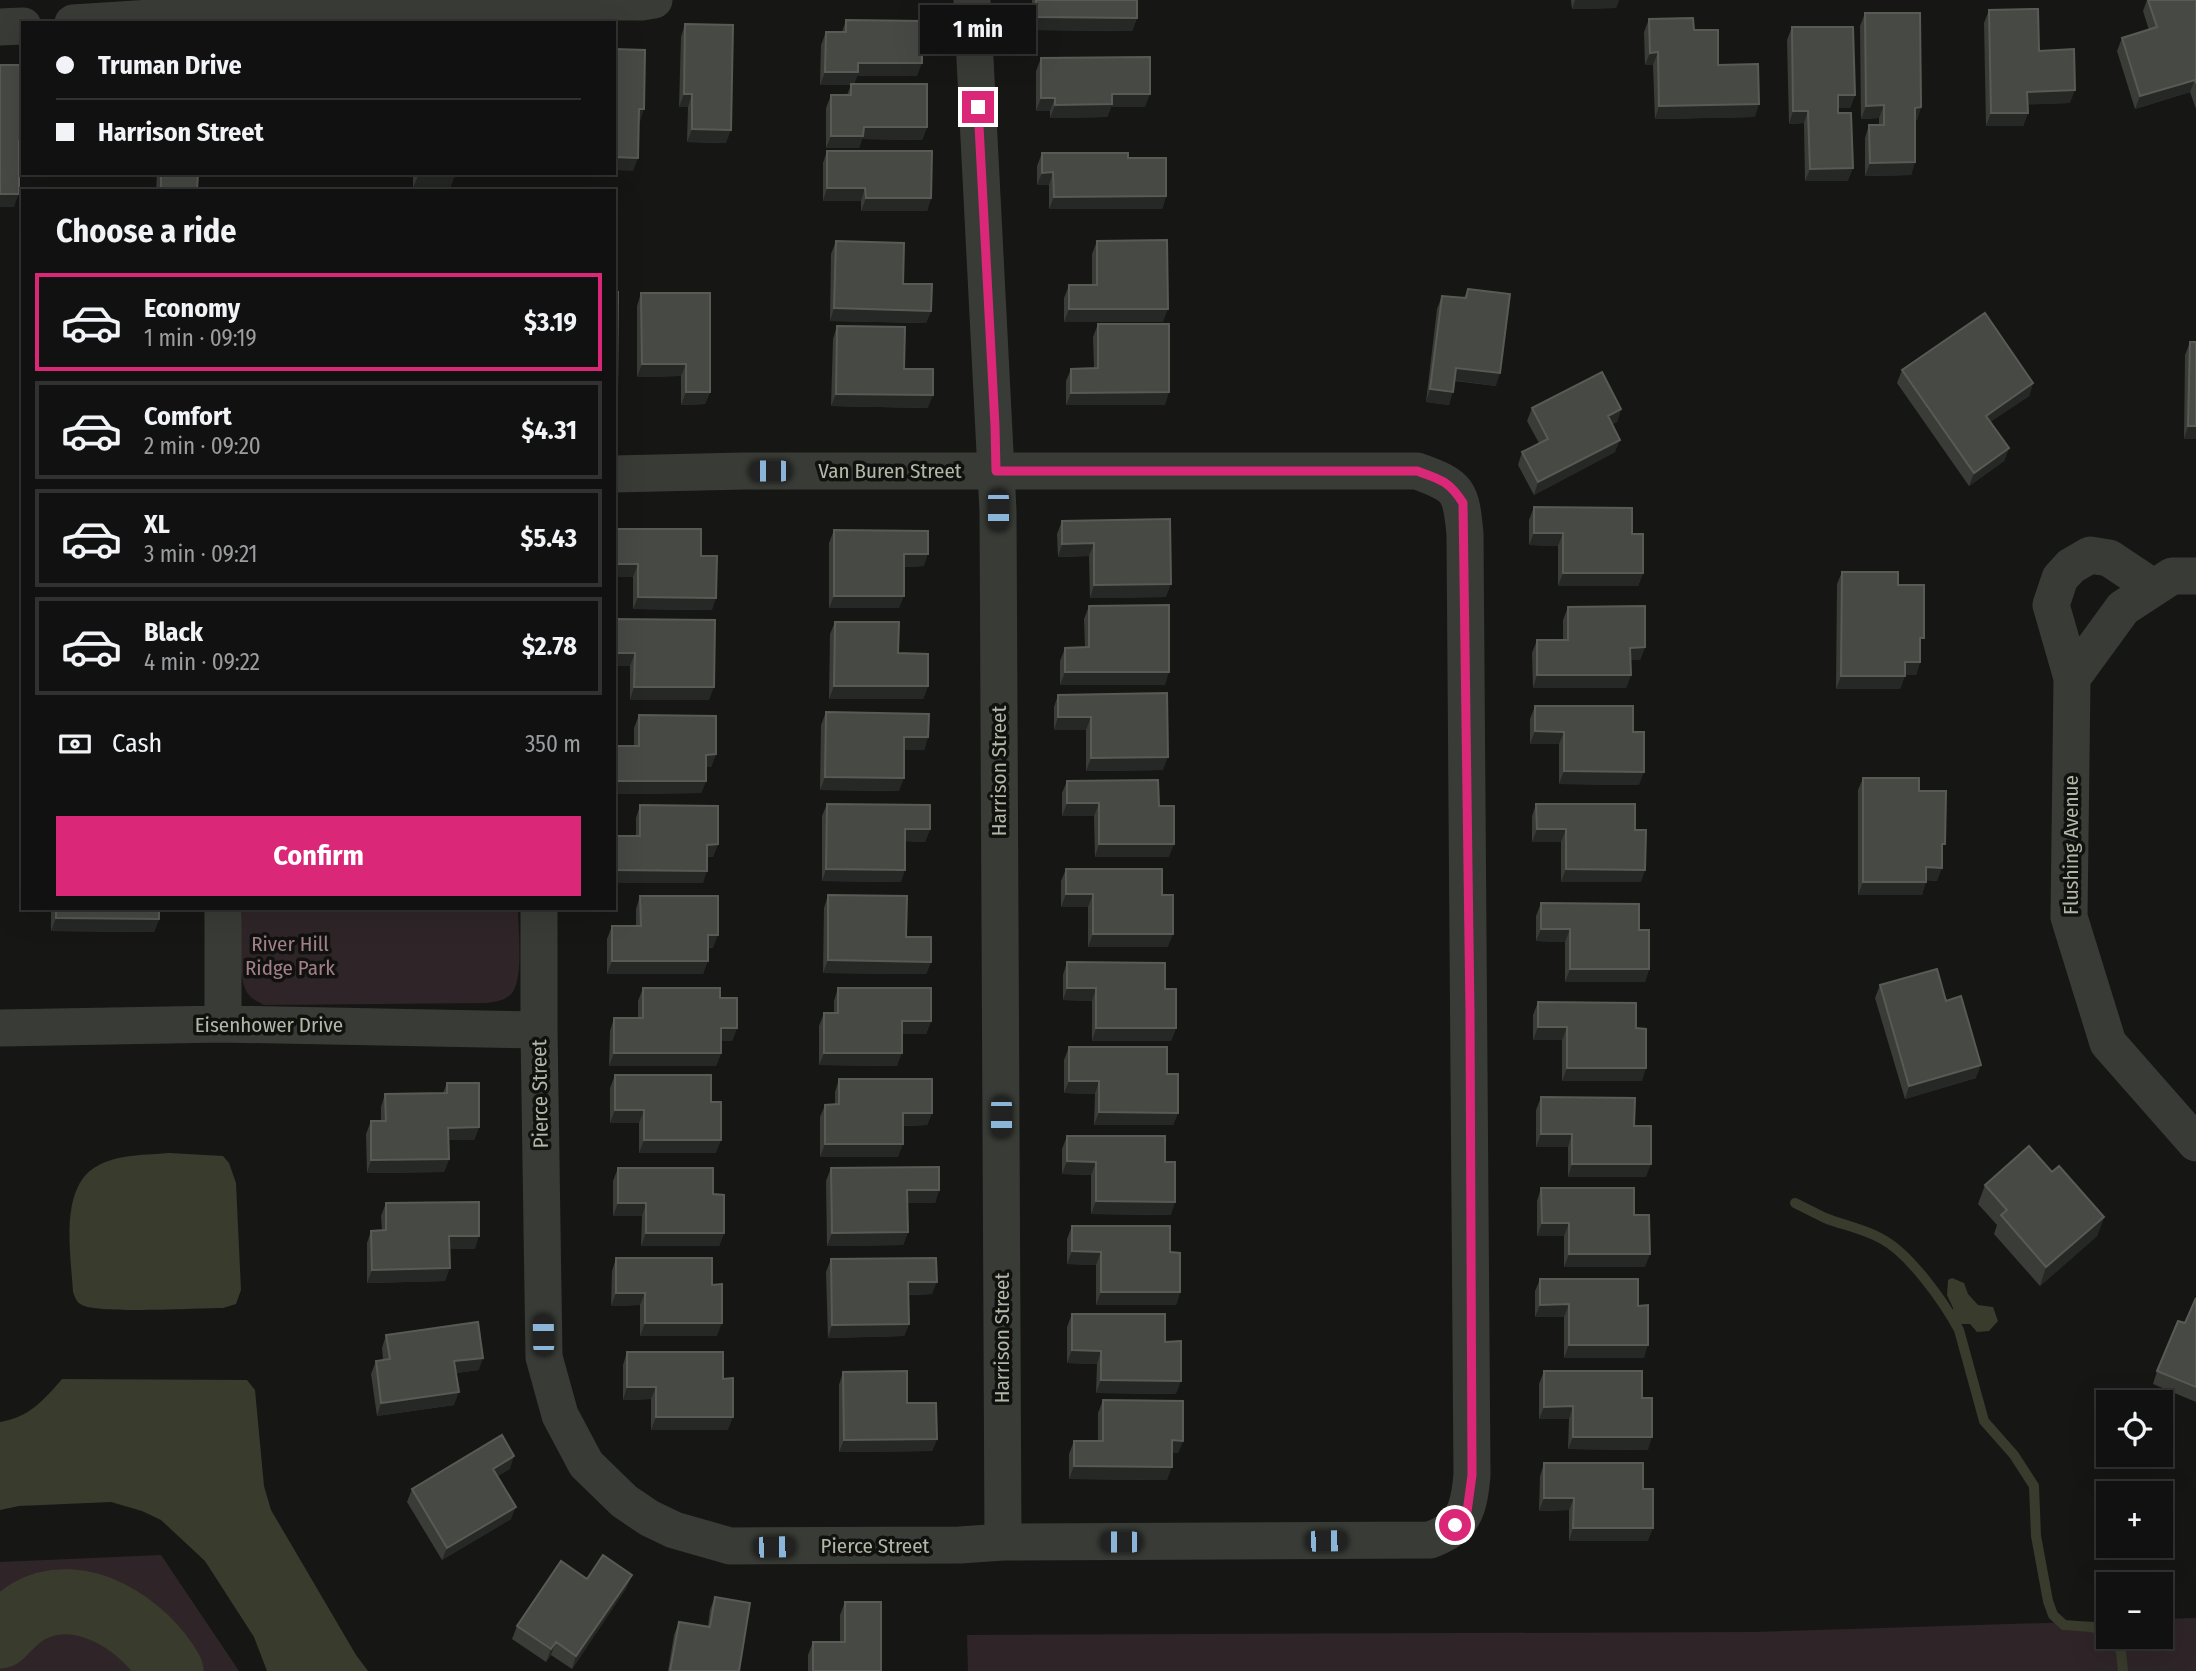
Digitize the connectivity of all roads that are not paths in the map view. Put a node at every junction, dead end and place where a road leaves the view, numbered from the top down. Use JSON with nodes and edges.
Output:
{"nodes":[{"id":1,"x":654,"y":0,"type":"edge"},
{"id":2,"x":972,"y":0,"type":"edge"},
{"id":3,"x":104,"y":21,"type":"edge"},
{"id":4,"x":21,"y":26,"type":"edge"},
{"id":5,"x":0,"y":27,"type":"edge"},
{"id":6,"x":996,"y":471,"type":"junction"},
{"id":7,"x":616,"y":474,"type":"edge"},
{"id":8,"x":2196,"y":576,"type":"edge"},
{"id":9,"x":2154,"y":588,"type":"junction"},
{"id":10,"x":2073,"y":678,"type":"junction"},
{"id":11,"x":223,"y":910,"type":"edge"},
{"id":12,"x":539,"y":910,"type":"edge"},
{"id":13,"x":223,"y":1024,"type":"junction"},
{"id":14,"x":0,"y":1028,"type":"edge"},
{"id":15,"x":539,"y":1030,"type":"junction"},
{"id":16,"x":2196,"y":1143,"type":"edge"},
{"id":17,"x":1455,"y":1525,"type":"joint"},
{"id":18,"x":1003,"y":1542,"type":"junction"}],
"edges":[{"from":1,"to":3,"type":"street"},
{"from":2,"to":6,"type":"street","name":"Harrison Street"},
{"from":4,"to":5,"type":"street"},
{"from":6,"to":7,"type":"street","name":"Van Buren Street"},
{"from":6,"to":17,"type":"street","name":"Van Buren Street"},
{"from":6,"to":18,"type":"street","name":"Harrison Street"},
{"from":8,"to":9,"type":"street"},
{"from":9,"to":10,"type":"street"},
{"from":9,"to":10,"type":"street","name":"Flushing Avenue"},
{"from":10,"to":16,"type":"street","name":"Flushing Avenue"},
{"from":11,"to":13,"type":"street"},
{"from":12,"to":15,"type":"street","name":"Pierce Street"},
{"from":13,"to":14,"type":"street","name":"Eisenhower Drive"},
{"from":13,"to":15,"type":"street","name":"Eisenhower Drive"},
{"from":15,"to":18,"type":"street","name":"Pierce Street"},
{"from":17,"to":18,"type":"street","name":"Pierce Street"}]}
